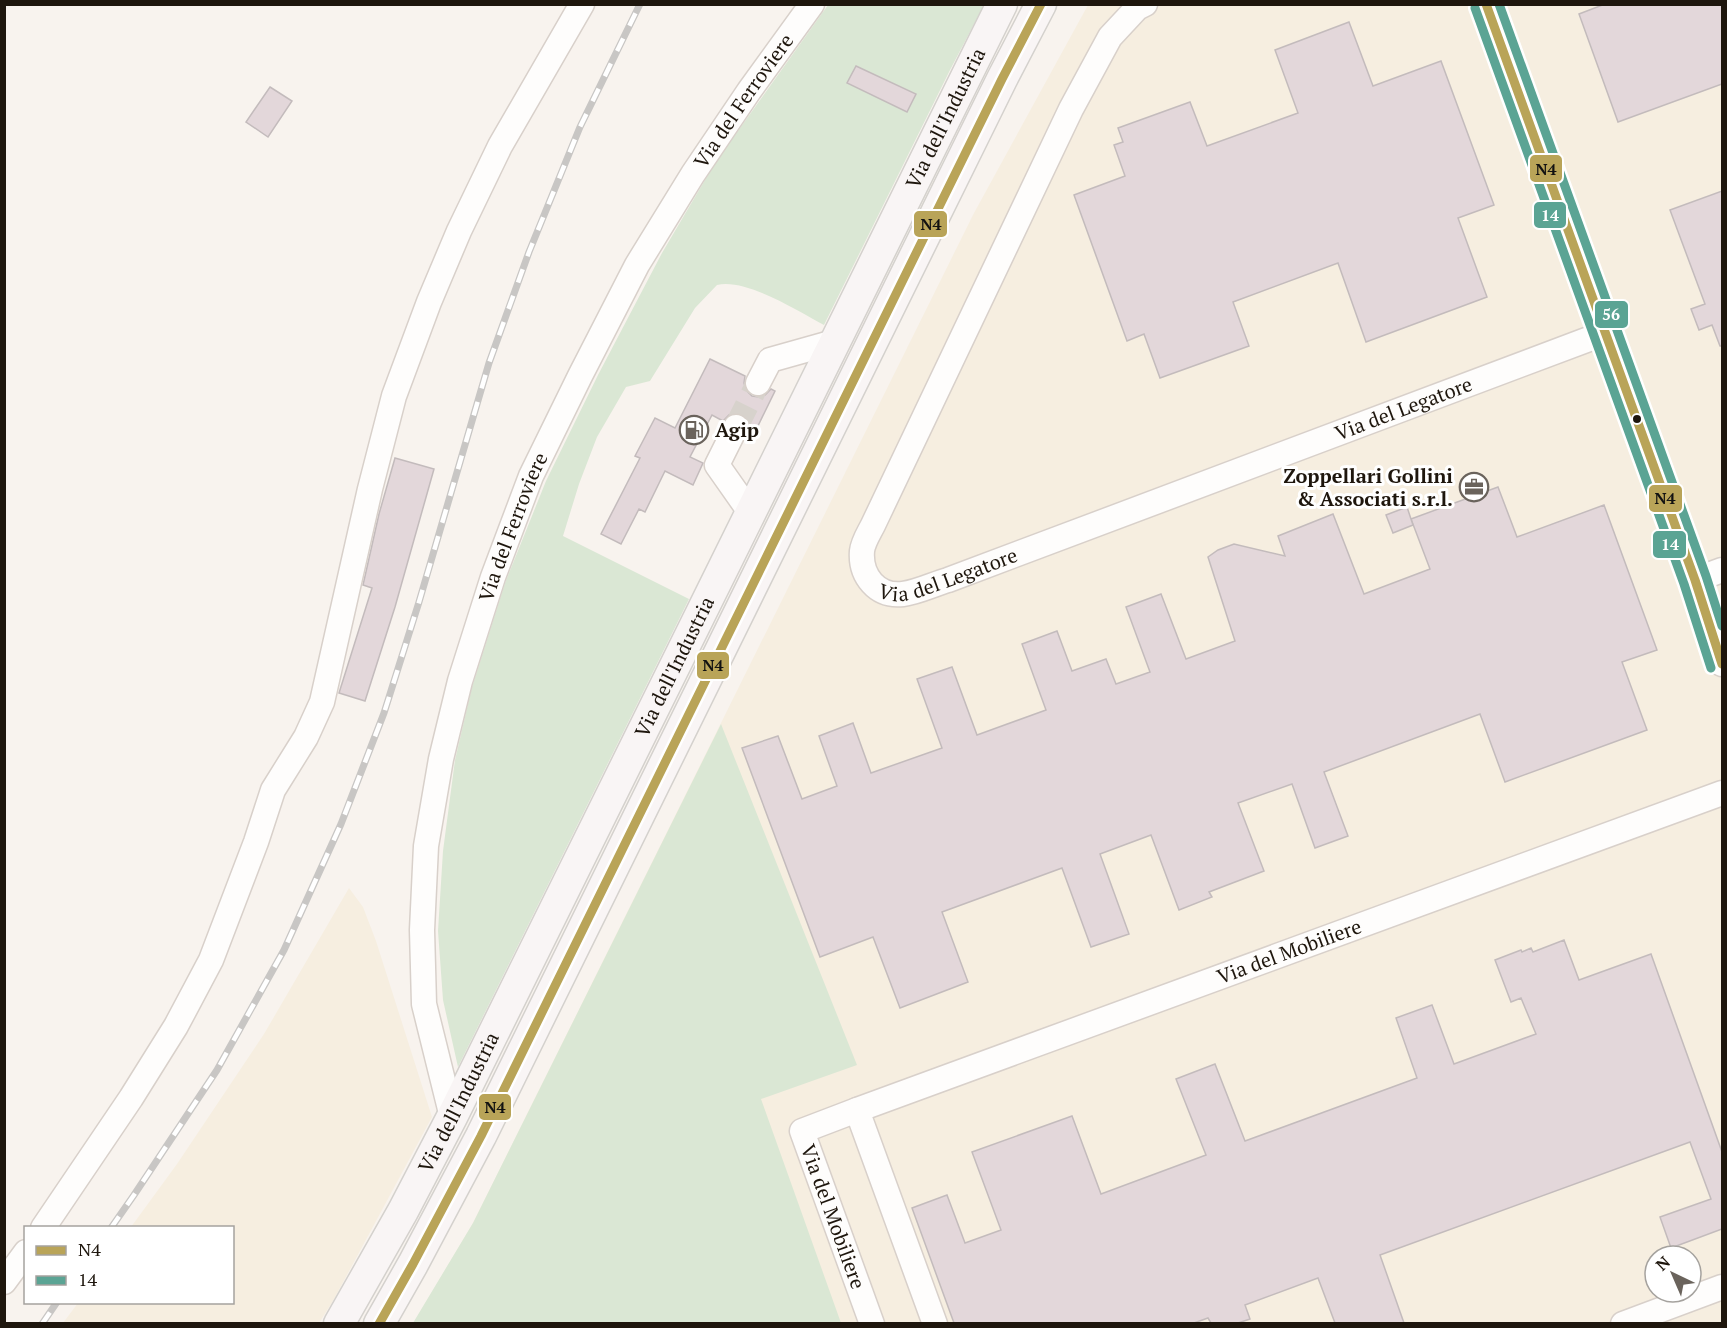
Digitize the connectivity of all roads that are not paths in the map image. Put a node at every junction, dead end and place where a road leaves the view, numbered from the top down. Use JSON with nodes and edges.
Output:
{"nodes":[{"id":1,"x":582,"y":4,"type":"edge"},
{"id":2,"x":812,"y":4,"type":"edge"},
{"id":3,"x":1002,"y":4,"type":"edge"},
{"id":4,"x":1041,"y":4,"type":"edge"},
{"id":5,"x":1145,"y":4,"type":"edge"},
{"id":6,"x":1486,"y":4,"type":"edge"},
{"id":7,"x":1605,"y":333,"type":"junction"},
{"id":8,"x":834,"y":342,"type":"junction"},
{"id":9,"x":758,"y":383,"type":"tunnel mouth"},
{"id":10,"x":736,"y":427,"type":"tunnel mouth"},
{"id":11,"x":750,"y":512,"type":"junction"},
{"id":12,"x":1722,"y":570,"type":"edge"},
{"id":13,"x":1695,"y":580,"type":"junction"},
{"id":14,"x":1720,"y":649,"type":"edge"},
{"id":15,"x":1722,"y":793,"type":"edge"},
{"id":16,"x":857,"y":1110,"type":"junction"},
{"id":17,"x":452,"y":1117,"type":"junction"},
{"id":18,"x":44,"y":1226,"type":"edge"},
{"id":19,"x":24,"y":1255,"type":"edge"},
{"id":20,"x":4,"y":1282,"type":"edge"},
{"id":21,"x":1722,"y":1287,"type":"edge"},
{"id":22,"x":339,"y":1323,"type":"edge"},
{"id":23,"x":379,"y":1323,"type":"edge"},
{"id":24,"x":872,"y":1323,"type":"edge"},
{"id":25,"x":935,"y":1323,"type":"edge"},
{"id":26,"x":1623,"y":1323,"type":"edge"}],
"edges":[{"from":1,"to":18,"type":"street"},
{"from":2,"to":17,"type":"street","name":"Via del Ferroviere"},
{"from":3,"to":8,"type":"main road","name":"Via dell'Industria"},
{"from":4,"to":23,"type":"main road","name":"Via dell'Industria"},
{"from":5,"to":7,"type":"street","name":"Via del Legatore"},
{"from":6,"to":7,"type":"street"},
{"from":7,"to":13,"type":"street"},
{"from":8,"to":9,"type":"street"},
{"from":8,"to":11,"type":"main road","name":"Via dell'Industria"},
{"from":10,"to":11,"type":"street"},
{"from":11,"to":17,"type":"main road","name":"Via dell'Industria"},
{"from":12,"to":13,"type":"street"},
{"from":13,"to":14,"type":"street"},
{"from":15,"to":16,"type":"street","name":"Via del Mobiliere"},
{"from":16,"to":24,"type":"street","name":"Via del Mobiliere"},
{"from":16,"to":25,"type":"street"},
{"from":17,"to":22,"type":"main road","name":"Via dell'Industria"},
{"from":19,"to":20,"type":"street"},
{"from":21,"to":26,"type":"street"}]}
